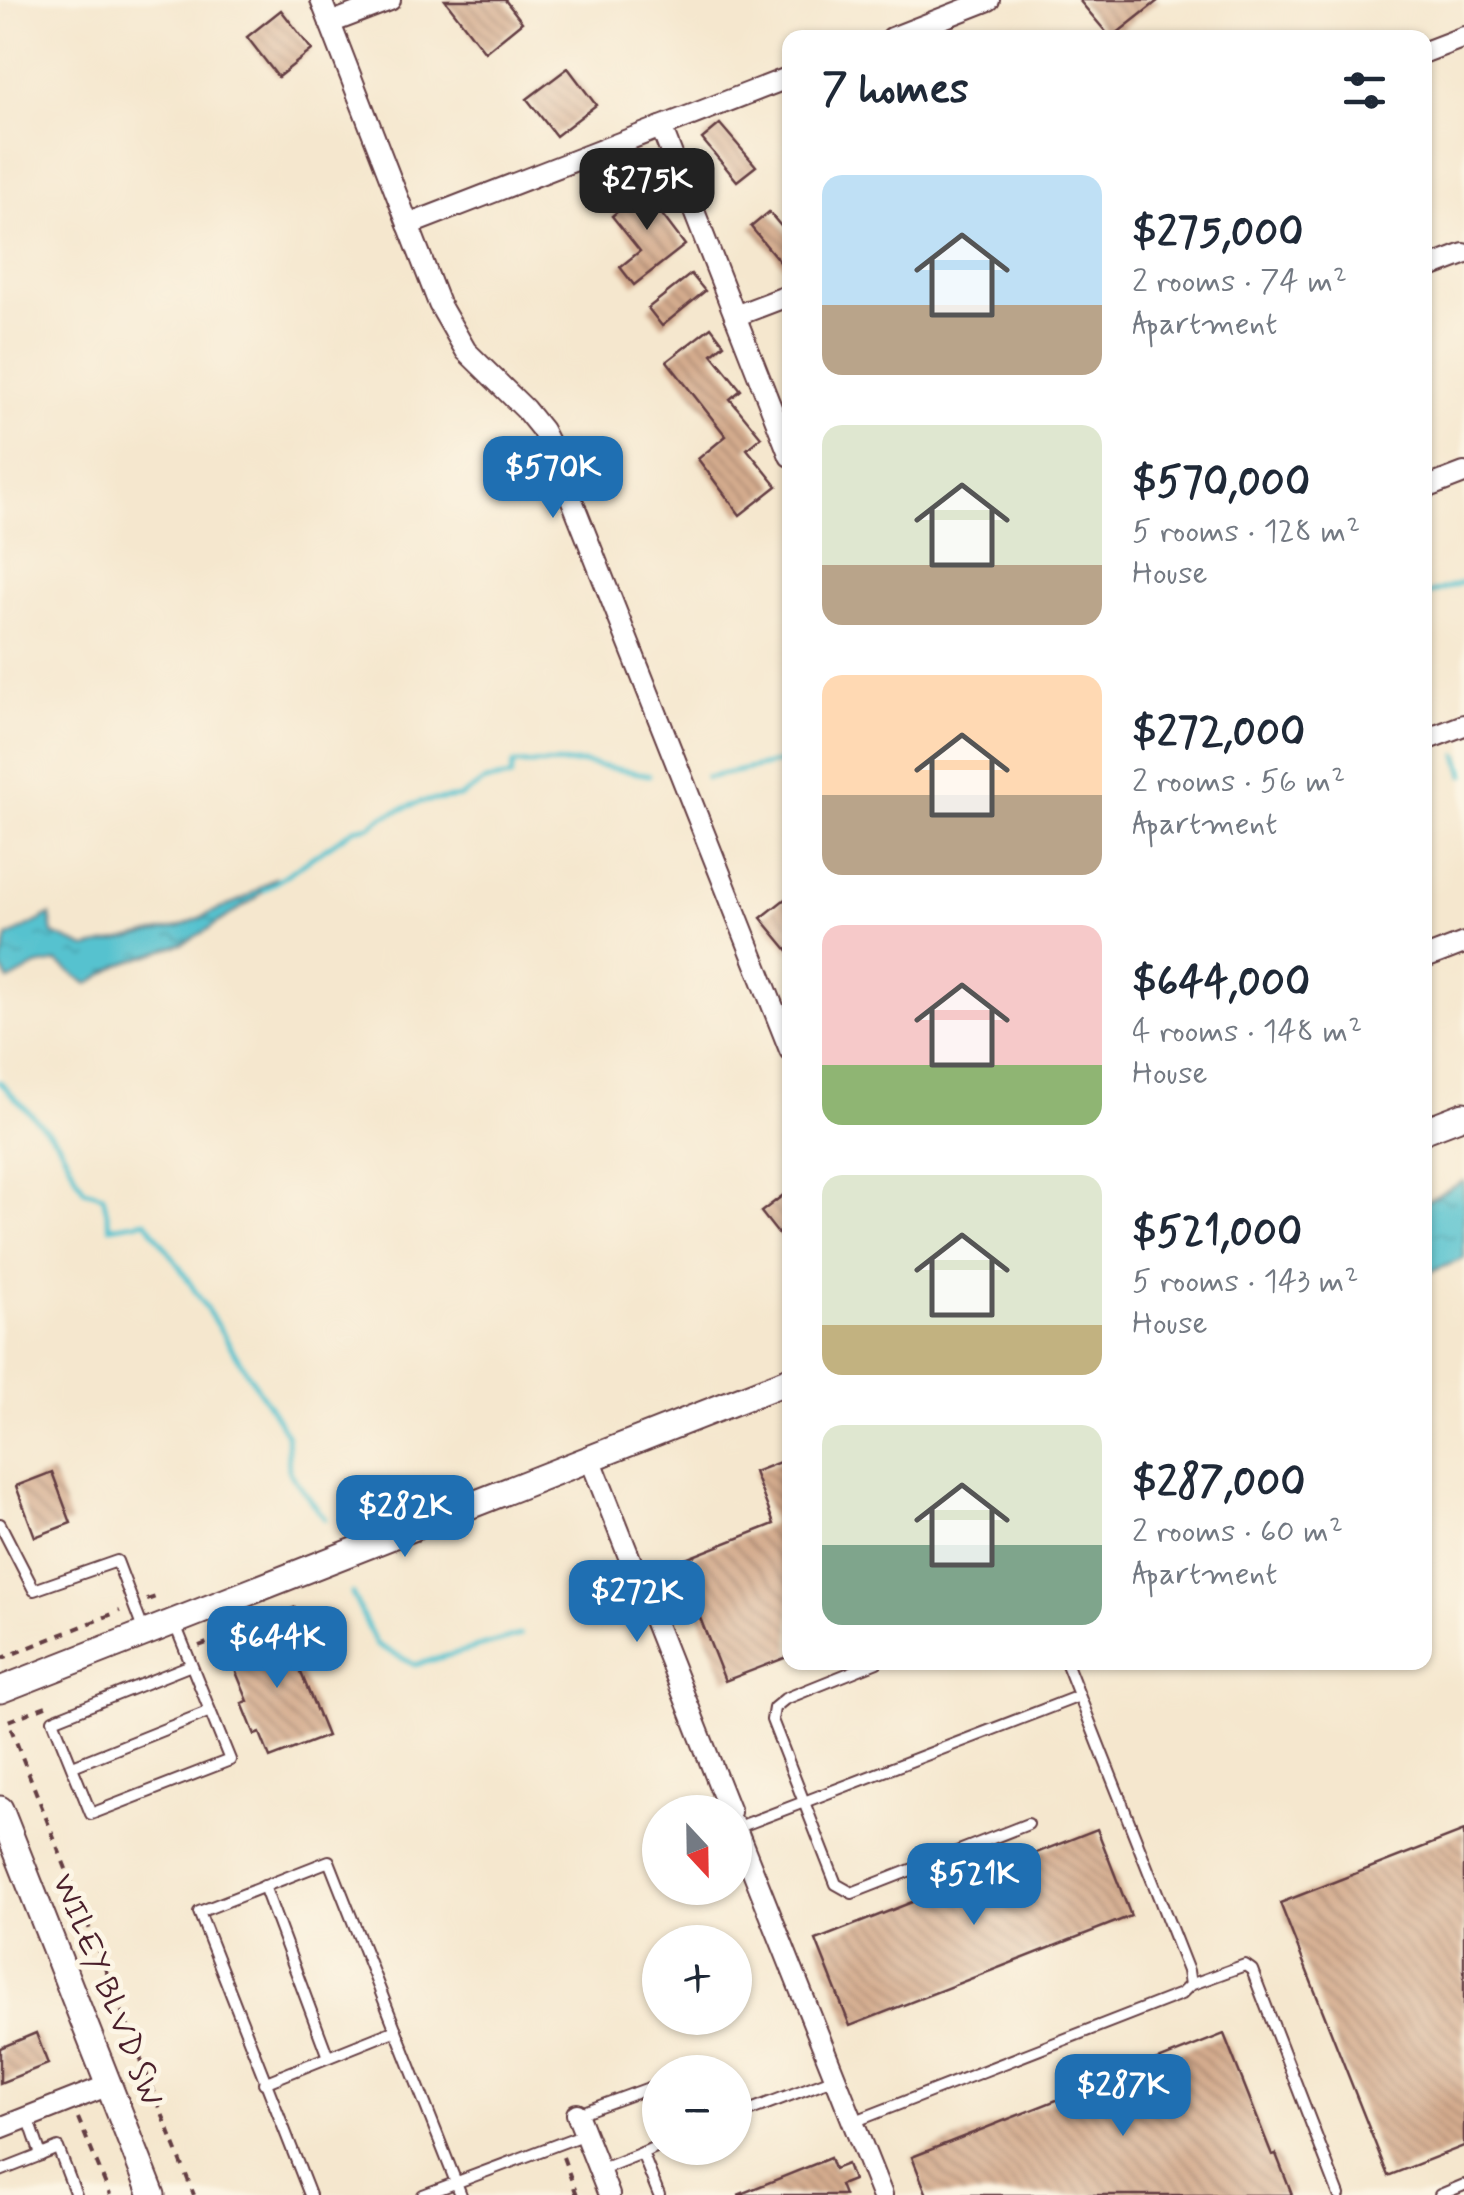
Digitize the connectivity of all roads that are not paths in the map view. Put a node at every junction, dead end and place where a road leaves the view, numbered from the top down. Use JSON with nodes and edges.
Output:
{"nodes":[{"id":1,"x":320,"y":0,"type":"edge"},
{"id":2,"x":390,"y":0,"type":"edge"},
{"id":3,"x":988,"y":0,"type":"edge"},
{"id":4,"x":330,"y":23,"type":"junction"},
{"id":5,"x":912,"y":30,"type":"edge"},
{"id":6,"x":1464,"y":38,"type":"edge"},
{"id":7,"x":1432,"y":49,"type":"edge"},
{"id":8,"x":782,"y":80,"type":"edge"},
{"id":9,"x":661,"y":127,"type":"junction"},
{"id":10,"x":408,"y":224,"type":"junction"},
{"id":11,"x":1464,"y":254,"type":"edge"},
{"id":12,"x":1432,"y":266,"type":"edge"},
{"id":13,"x":782,"y":298,"type":"edge"},
{"id":14,"x":735,"y":316,"type":"junction"},
{"id":15,"x":782,"y":436,"type":"edge"},
{"id":16,"x":1464,"y":473,"type":"edge"},
{"id":17,"x":1432,"y":485,"type":"edge"},
{"id":18,"x":1464,"y":724,"type":"edge"},
{"id":19,"x":1432,"y":737,"type":"edge"},
{"id":20,"x":1464,"y":943,"type":"edge"},
{"id":21,"x":1432,"y":955,"type":"edge"},
{"id":22,"x":782,"y":1030,"type":"edge"},
{"id":23,"x":1464,"y":1115,"type":"edge"},
{"id":24,"x":1432,"y":1127,"type":"edge"},
{"id":25,"x":782,"y":1383,"type":"edge"},
{"id":26,"x":590,"y":1458,"type":"junction"},
{"id":27,"x":0,"y":1524,"type":"edge"},
{"id":28,"x":174,"y":1622,"type":"junction"},
{"id":29,"x":144,"y":1633,"type":"junction"},
{"id":30,"x":191,"y":1665,"type":"junction"},
{"id":31,"x":857,"y":1670,"type":"edge"},
{"id":32,"x":1069,"y":1670,"type":"edge"},
{"id":33,"x":0,"y":1690,"type":"edge"},
{"id":34,"x":1079,"y":1696,"type":"junction"},
{"id":35,"x":210,"y":1711,"type":"junction"},
{"id":36,"x":72,"y":1766,"type":"junction"},
{"id":37,"x":723,"y":1795,"type":"edge"},
{"id":38,"x":804,"y":1802,"type":"junction"},
{"id":39,"x":0,"y":1810,"type":"edge"},
{"id":40,"x":752,"y":1821,"type":"edge"},
{"id":41,"x":1028,"y":1824,"type":"dead end"},
{"id":42,"x":752,"y":1868,"type":"edge"},
{"id":43,"x":264,"y":1886,"type":"junction"},
{"id":44,"x":1190,"y":1985,"type":"junction"},
{"id":45,"x":396,"y":2030,"type":"junction"},
{"id":46,"x":328,"y":2057,"type":"junction"},
{"id":47,"x":835,"y":2078,"type":"junction"},
{"id":48,"x":264,"y":2083,"type":"junction"},
{"id":49,"x":109,"y":2085,"type":"junction"},
{"id":50,"x":642,"y":2093,"type":"edge"},
{"id":51,"x":752,"y":2110,"type":"edge"},
{"id":52,"x":28,"y":2117,"type":"junction"},
{"id":53,"x":853,"y":2122,"type":"junction"},
{"id":54,"x":581,"y":2124,"type":"junction"},
{"id":55,"x":0,"y":2128,"type":"edge"},
{"id":56,"x":642,"y":2152,"type":"edge"},
{"id":57,"x":41,"y":2155,"type":"junction"},
{"id":58,"x":647,"y":2165,"type":"edge"},
{"id":59,"x":599,"y":2170,"type":"junction"},
{"id":60,"x":0,"y":2172,"type":"edge"},
{"id":61,"x":456,"y":2182,"type":"junction"},
{"id":62,"x":1464,"y":2185,"type":"edge"},
{"id":63,"x":76,"y":2195,"type":"edge"},
{"id":64,"x":152,"y":2195,"type":"edge"},
{"id":65,"x":310,"y":2195,"type":"edge"},
{"id":66,"x":423,"y":2195,"type":"edge"},
{"id":67,"x":462,"y":2195,"type":"edge"},
{"id":68,"x":609,"y":2195,"type":"edge"},
{"id":69,"x":659,"y":2195,"type":"edge"},
{"id":70,"x":882,"y":2195,"type":"edge"},
{"id":71,"x":1339,"y":2195,"type":"edge"},
{"id":72,"x":1440,"y":2195,"type":"edge"}],
"edges":[{"from":1,"to":4,"type":"street"},
{"from":2,"to":4,"type":"street"},
{"from":3,"to":5,"type":"street"},
{"from":4,"to":10,"type":"street"},
{"from":6,"to":7,"type":"street"},
{"from":8,"to":9,"type":"street"},
{"from":9,"to":10,"type":"street"},
{"from":9,"to":14,"type":"street"},
{"from":10,"to":22,"type":"street"},
{"from":11,"to":12,"type":"street"},
{"from":13,"to":14,"type":"street"},
{"from":14,"to":15,"type":"street"},
{"from":16,"to":17,"type":"street"},
{"from":18,"to":19,"type":"street"},
{"from":20,"to":21,"type":"street"},
{"from":23,"to":24,"type":"street"},
{"from":25,"to":26,"type":"street"},
{"from":26,"to":28,"type":"street"},
{"from":26,"to":37,"type":"street"},
{"from":27,"to":29,"type":"lane"},
{"from":28,"to":29,"type":"street"},
{"from":28,"to":30,"type":"lane"},
{"from":29,"to":33,"type":"street"},
{"from":30,"to":35,"type":"lane"},
{"from":30,"to":36,"type":"lane"},
{"from":31,"to":38,"type":"lane"},
{"from":32,"to":34,"type":"lane"},
{"from":34,"to":38,"type":"lane"},
{"from":34,"to":44,"type":"lane"},
{"from":35,"to":36,"type":"lane"},
{"from":35,"to":36,"type":"lane"},
{"from":38,"to":40,"type":"lane"},
{"from":38,"to":41,"type":"lane"},
{"from":39,"to":49,"type":"street","name":"WILEY BLVD SW"},
{"from":42,"to":47,"type":"street"},
{"from":43,"to":45,"type":"lane"},
{"from":43,"to":46,"type":"lane"},
{"from":43,"to":48,"type":"lane"},
{"from":44,"to":53,"type":"lane"},
{"from":44,"to":71,"type":"lane"},
{"from":45,"to":46,"type":"lane"},
{"from":45,"to":61,"type":"lane"},
{"from":46,"to":48,"type":"lane"},
{"from":47,"to":51,"type":"lane"},
{"from":47,"to":53,"type":"street"},
{"from":48,"to":65,"type":"lane"},
{"from":49,"to":52,"type":"street"},
{"from":49,"to":64,"type":"street","name":"WILEY BLVD SW"},
{"from":50,"to":54,"type":"lane"},
{"from":52,"to":55,"type":"street"},
{"from":52,"to":57,"type":"lane"},
{"from":53,"to":70,"type":"street"},
{"from":54,"to":59,"type":"street"},
{"from":54,"to":61,"type":"lane"},
{"from":56,"to":59,"type":"lane"},
{"from":57,"to":60,"type":"lane"},
{"from":57,"to":63,"type":"lane"},
{"from":58,"to":69,"type":"lane"},
{"from":59,"to":68,"type":"street"},
{"from":61,"to":66,"type":"lane"},
{"from":61,"to":67,"type":"lane"},
{"from":62,"to":72,"type":"lane"}]}
